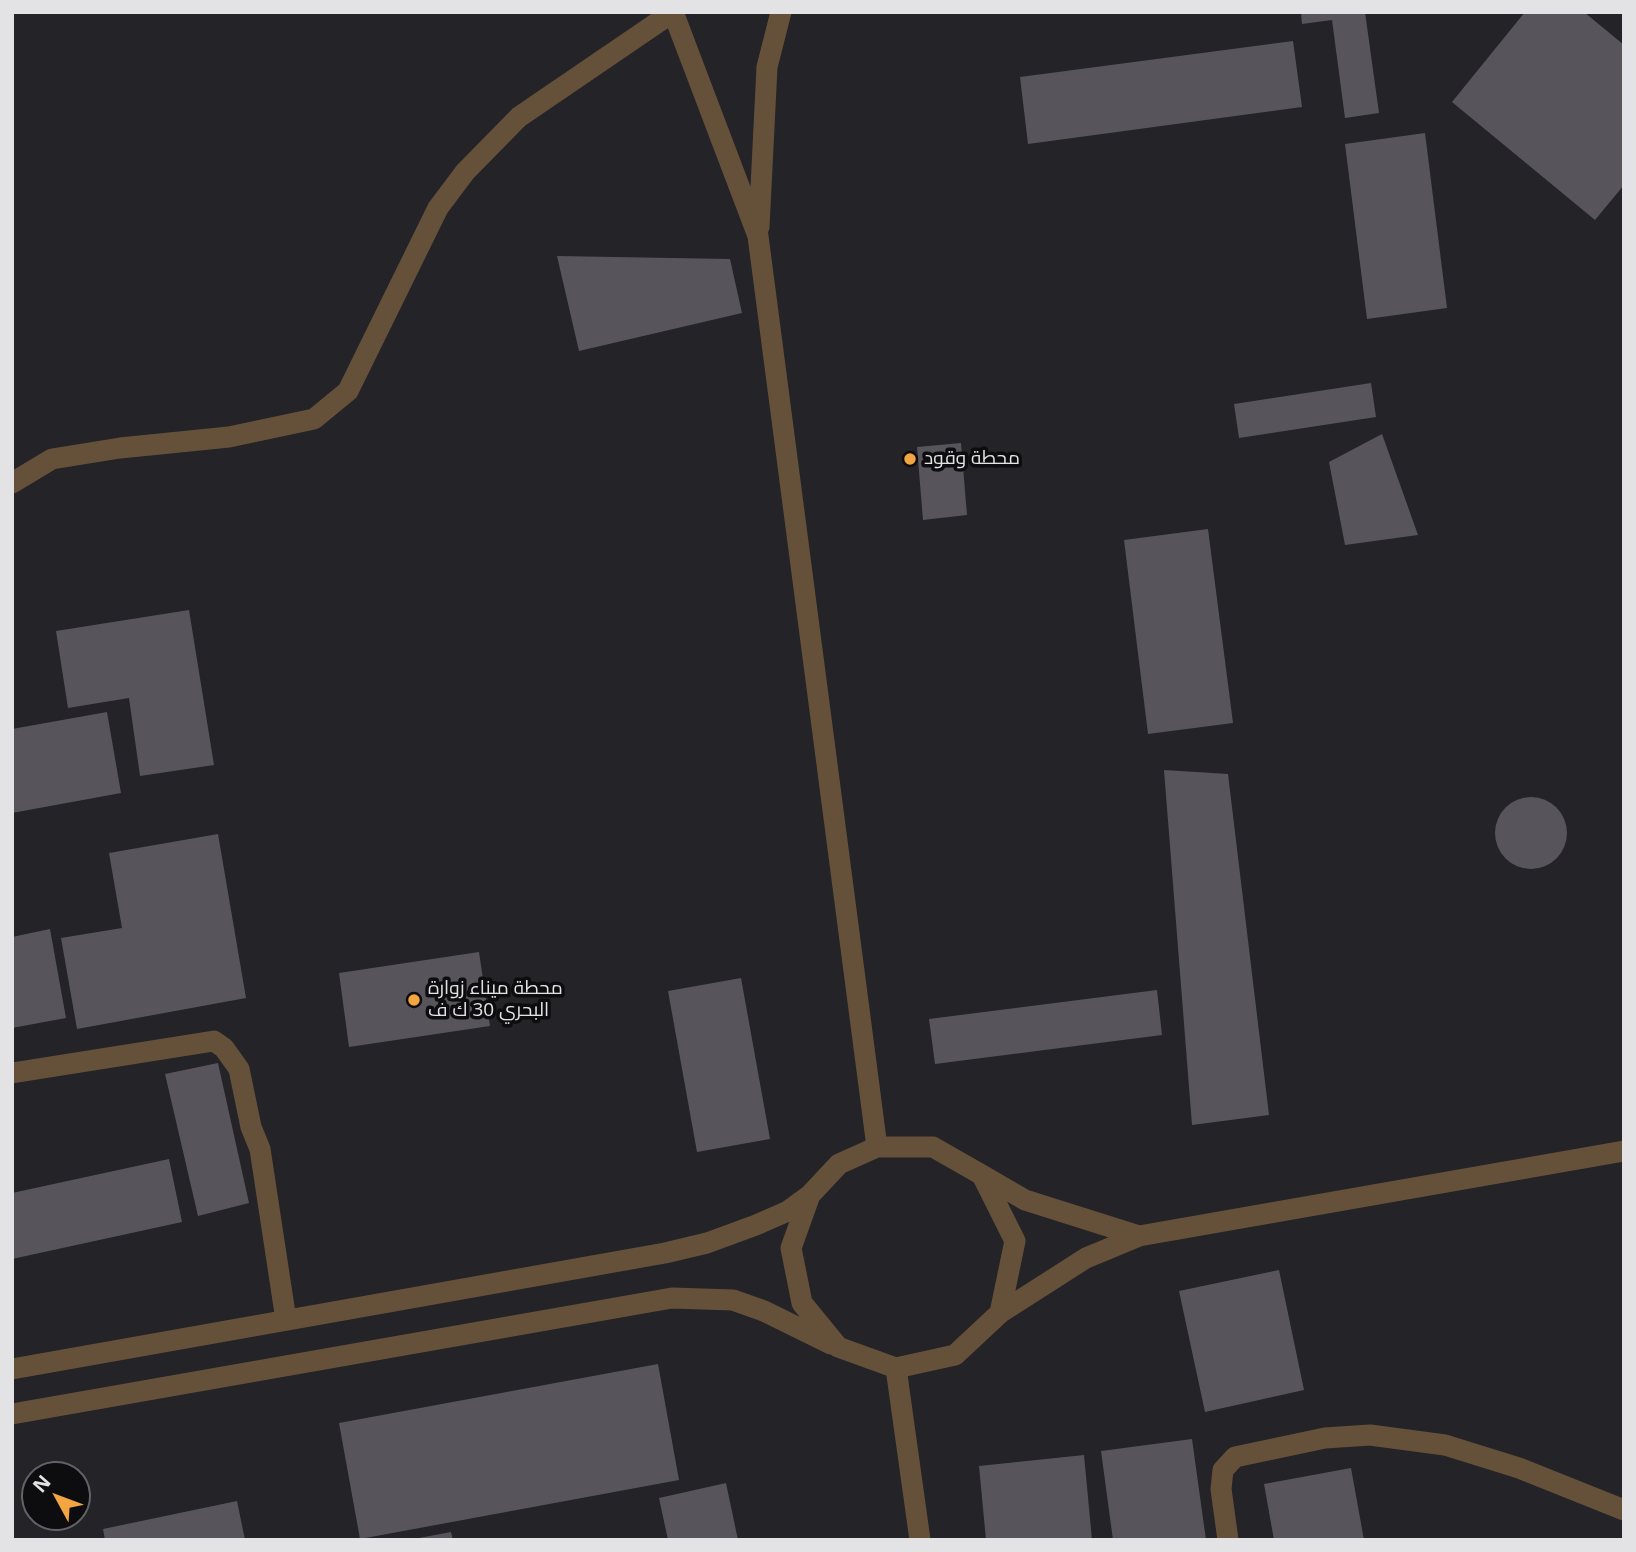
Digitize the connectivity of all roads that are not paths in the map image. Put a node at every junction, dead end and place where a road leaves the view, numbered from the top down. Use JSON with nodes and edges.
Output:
{"nodes":[{"id":1,"x":781,"y":12,"type":"edge"},
{"id":2,"x":758,"y":236,"type":"junction"},
{"id":3,"x":12,"y":483,"type":"edge"},
{"id":4,"x":12,"y":1073,"type":"edge"},
{"id":5,"x":877,"y":1147,"type":"junction"},
{"id":6,"x":1624,"y":1151,"type":"edge"},
{"id":7,"x":982,"y":1175,"type":"junction"},
{"id":8,"x":810,"y":1195,"type":"junction"},
{"id":9,"x":1139,"y":1236,"type":"junction"},
{"id":10,"x":1000,"y":1313,"type":"junction"},
{"id":11,"x":286,"y":1320,"type":"junction"},
{"id":12,"x":838,"y":1347,"type":"junction"},
{"id":13,"x":896,"y":1368,"type":"junction"},
{"id":14,"x":12,"y":1369,"type":"edge"},
{"id":15,"x":12,"y":1414,"type":"edge"},
{"id":16,"x":1624,"y":1510,"type":"edge"},
{"id":17,"x":920,"y":1540,"type":"edge"},
{"id":18,"x":1228,"y":1540,"type":"edge"}],
"edges":[{"from":1,"to":2,"type":"street"},
{"from":2,"to":3,"type":"street"},
{"from":2,"to":5,"type":"street"},
{"from":4,"to":11,"type":"street"},
{"from":5,"to":7,"type":"street"},
{"from":5,"to":8,"type":"street"},
{"from":6,"to":9,"type":"street"},
{"from":7,"to":9,"type":"street"},
{"from":7,"to":10,"type":"street"},
{"from":8,"to":11,"type":"street"},
{"from":8,"to":12,"type":"street"},
{"from":9,"to":10,"type":"street"},
{"from":10,"to":13,"type":"street"},
{"from":11,"to":14,"type":"street"},
{"from":12,"to":13,"type":"street"},
{"from":12,"to":15,"type":"street"},
{"from":13,"to":17,"type":"street"},
{"from":16,"to":18,"type":"street"}]}
